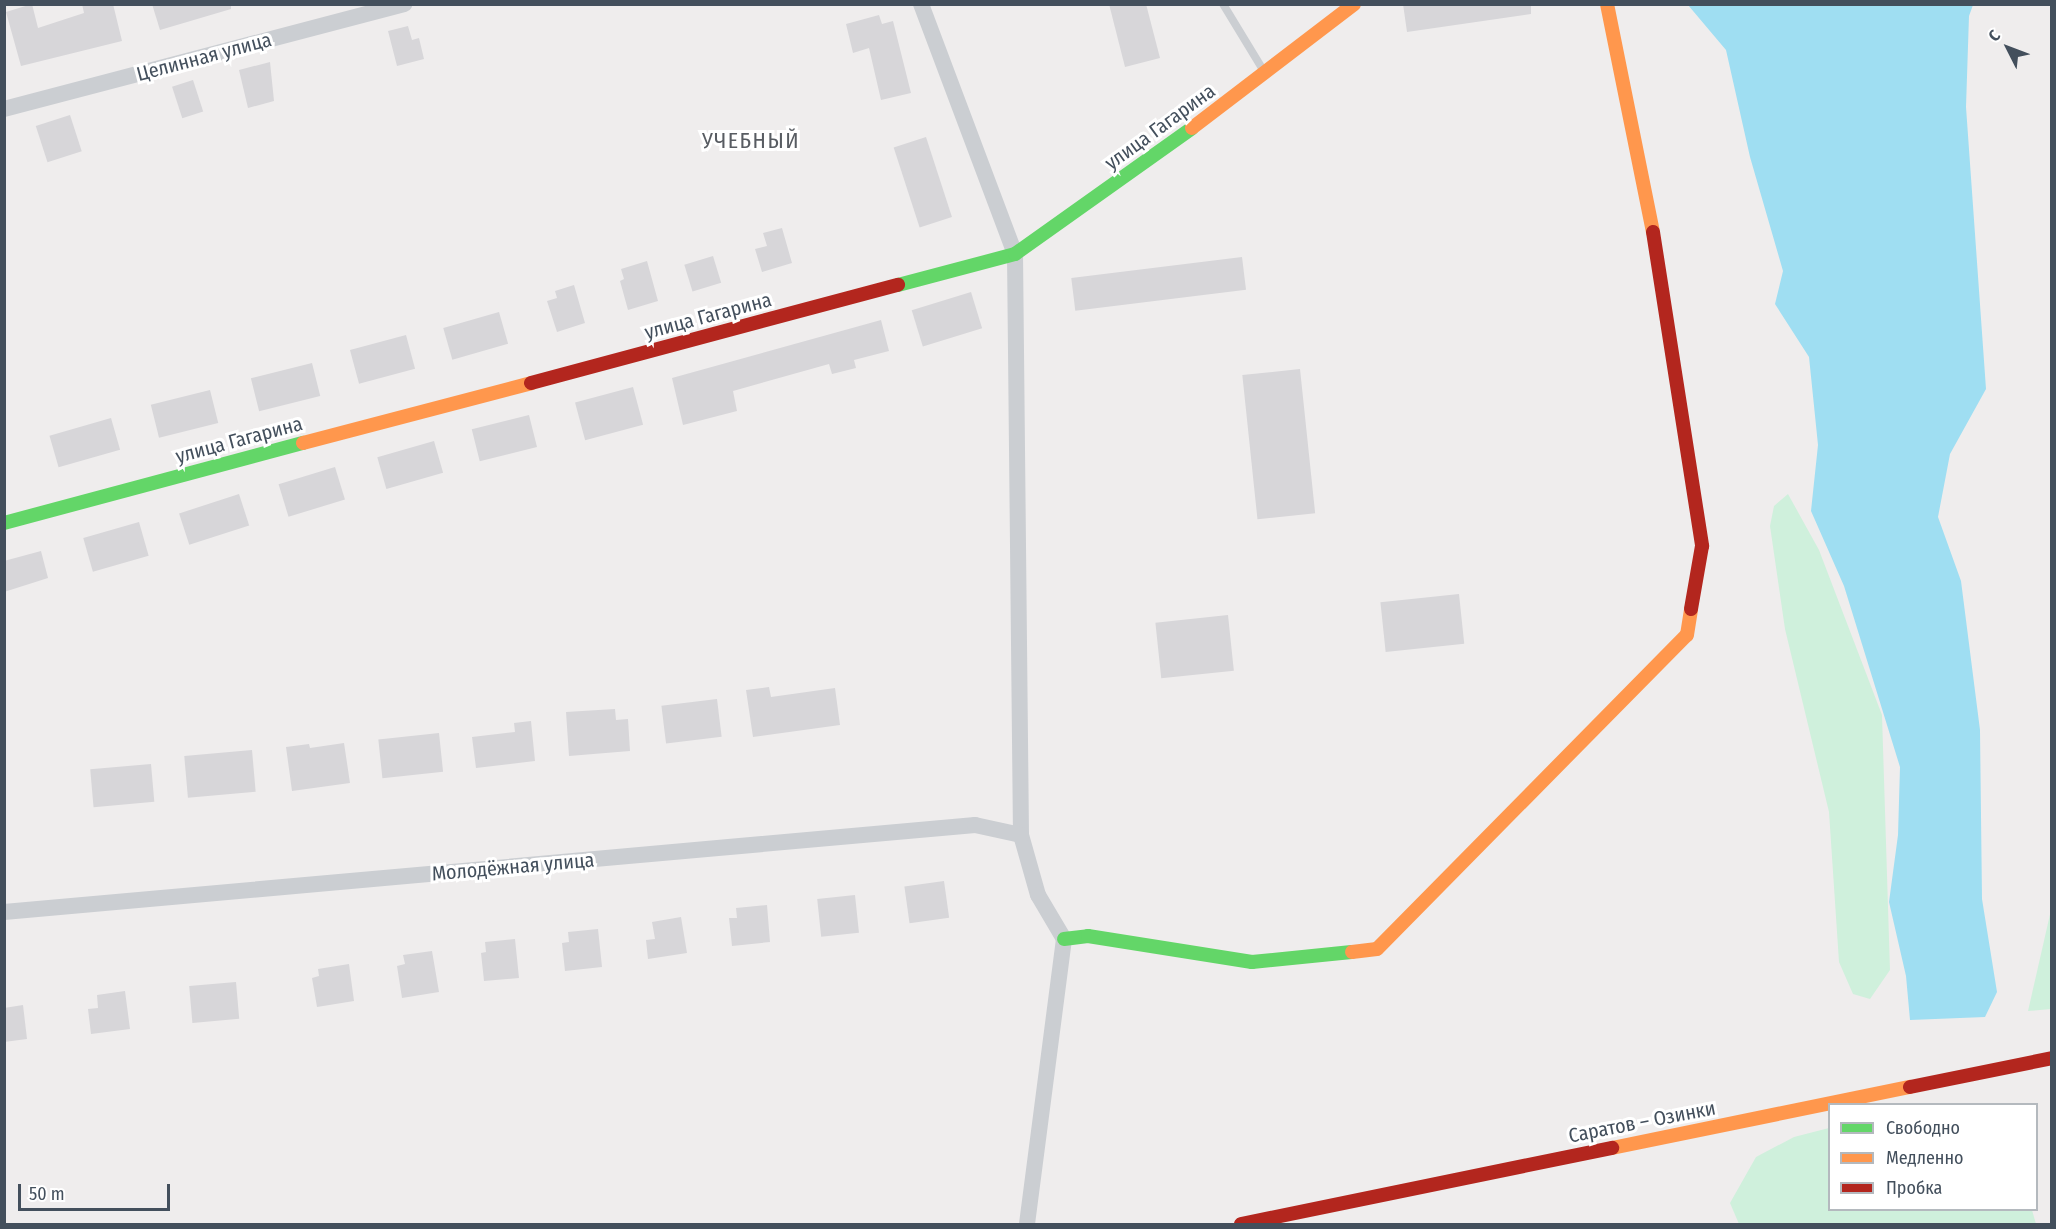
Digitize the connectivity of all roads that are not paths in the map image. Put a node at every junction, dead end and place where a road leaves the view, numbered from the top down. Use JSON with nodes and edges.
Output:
{"nodes":[{"id":1,"x":404,"y":4,"type":"edge"},
{"id":2,"x":921,"y":4,"type":"edge"},
{"id":3,"x":1222,"y":4,"type":"edge"},
{"id":4,"x":1354,"y":4,"type":"edge"},
{"id":5,"x":1606,"y":4,"type":"edge"},
{"id":6,"x":1266,"y":75,"type":"junction"},
{"id":7,"x":4,"y":109,"type":"edge"},
{"id":8,"x":1015,"y":254,"type":"junction"},
{"id":9,"x":4,"y":523,"type":"edge"},
{"id":10,"x":1021,"y":835,"type":"junction"},
{"id":11,"x":4,"y":912,"type":"edge"},
{"id":12,"x":1064,"y":939,"type":"junction"},
{"id":13,"x":2052,"y":1058,"type":"edge"},
{"id":14,"x":1832,"y":1103,"type":"edge"},
{"id":15,"x":1828,"y":1104,"type":"edge"},
{"id":16,"x":1027,"y":1224,"type":"edge"},
{"id":17,"x":1241,"y":1224,"type":"edge"}],
"edges":[{"from":1,"to":7,"type":"street","name":"Целинная улица"},
{"from":2,"to":8,"type":"street"},
{"from":3,"to":6,"type":"lane"},
{"from":4,"to":6,"type":"main road","name":"улица Гагарина"},
{"from":5,"to":12,"type":"main road"},
{"from":6,"to":8,"type":"main road","name":"улица Гагарина"},
{"from":8,"to":9,"type":"main road","name":"улица Гагарина"},
{"from":8,"to":10,"type":"street"},
{"from":10,"to":11,"type":"street","name":"Молодёжная улица"},
{"from":10,"to":12,"type":"street"},
{"from":12,"to":16,"type":"street"},
{"from":13,"to":14,"type":"main road","name":"Саратов – Озинки"},
{"from":15,"to":17,"type":"main road","name":"Саратов – Озинки"}]}
